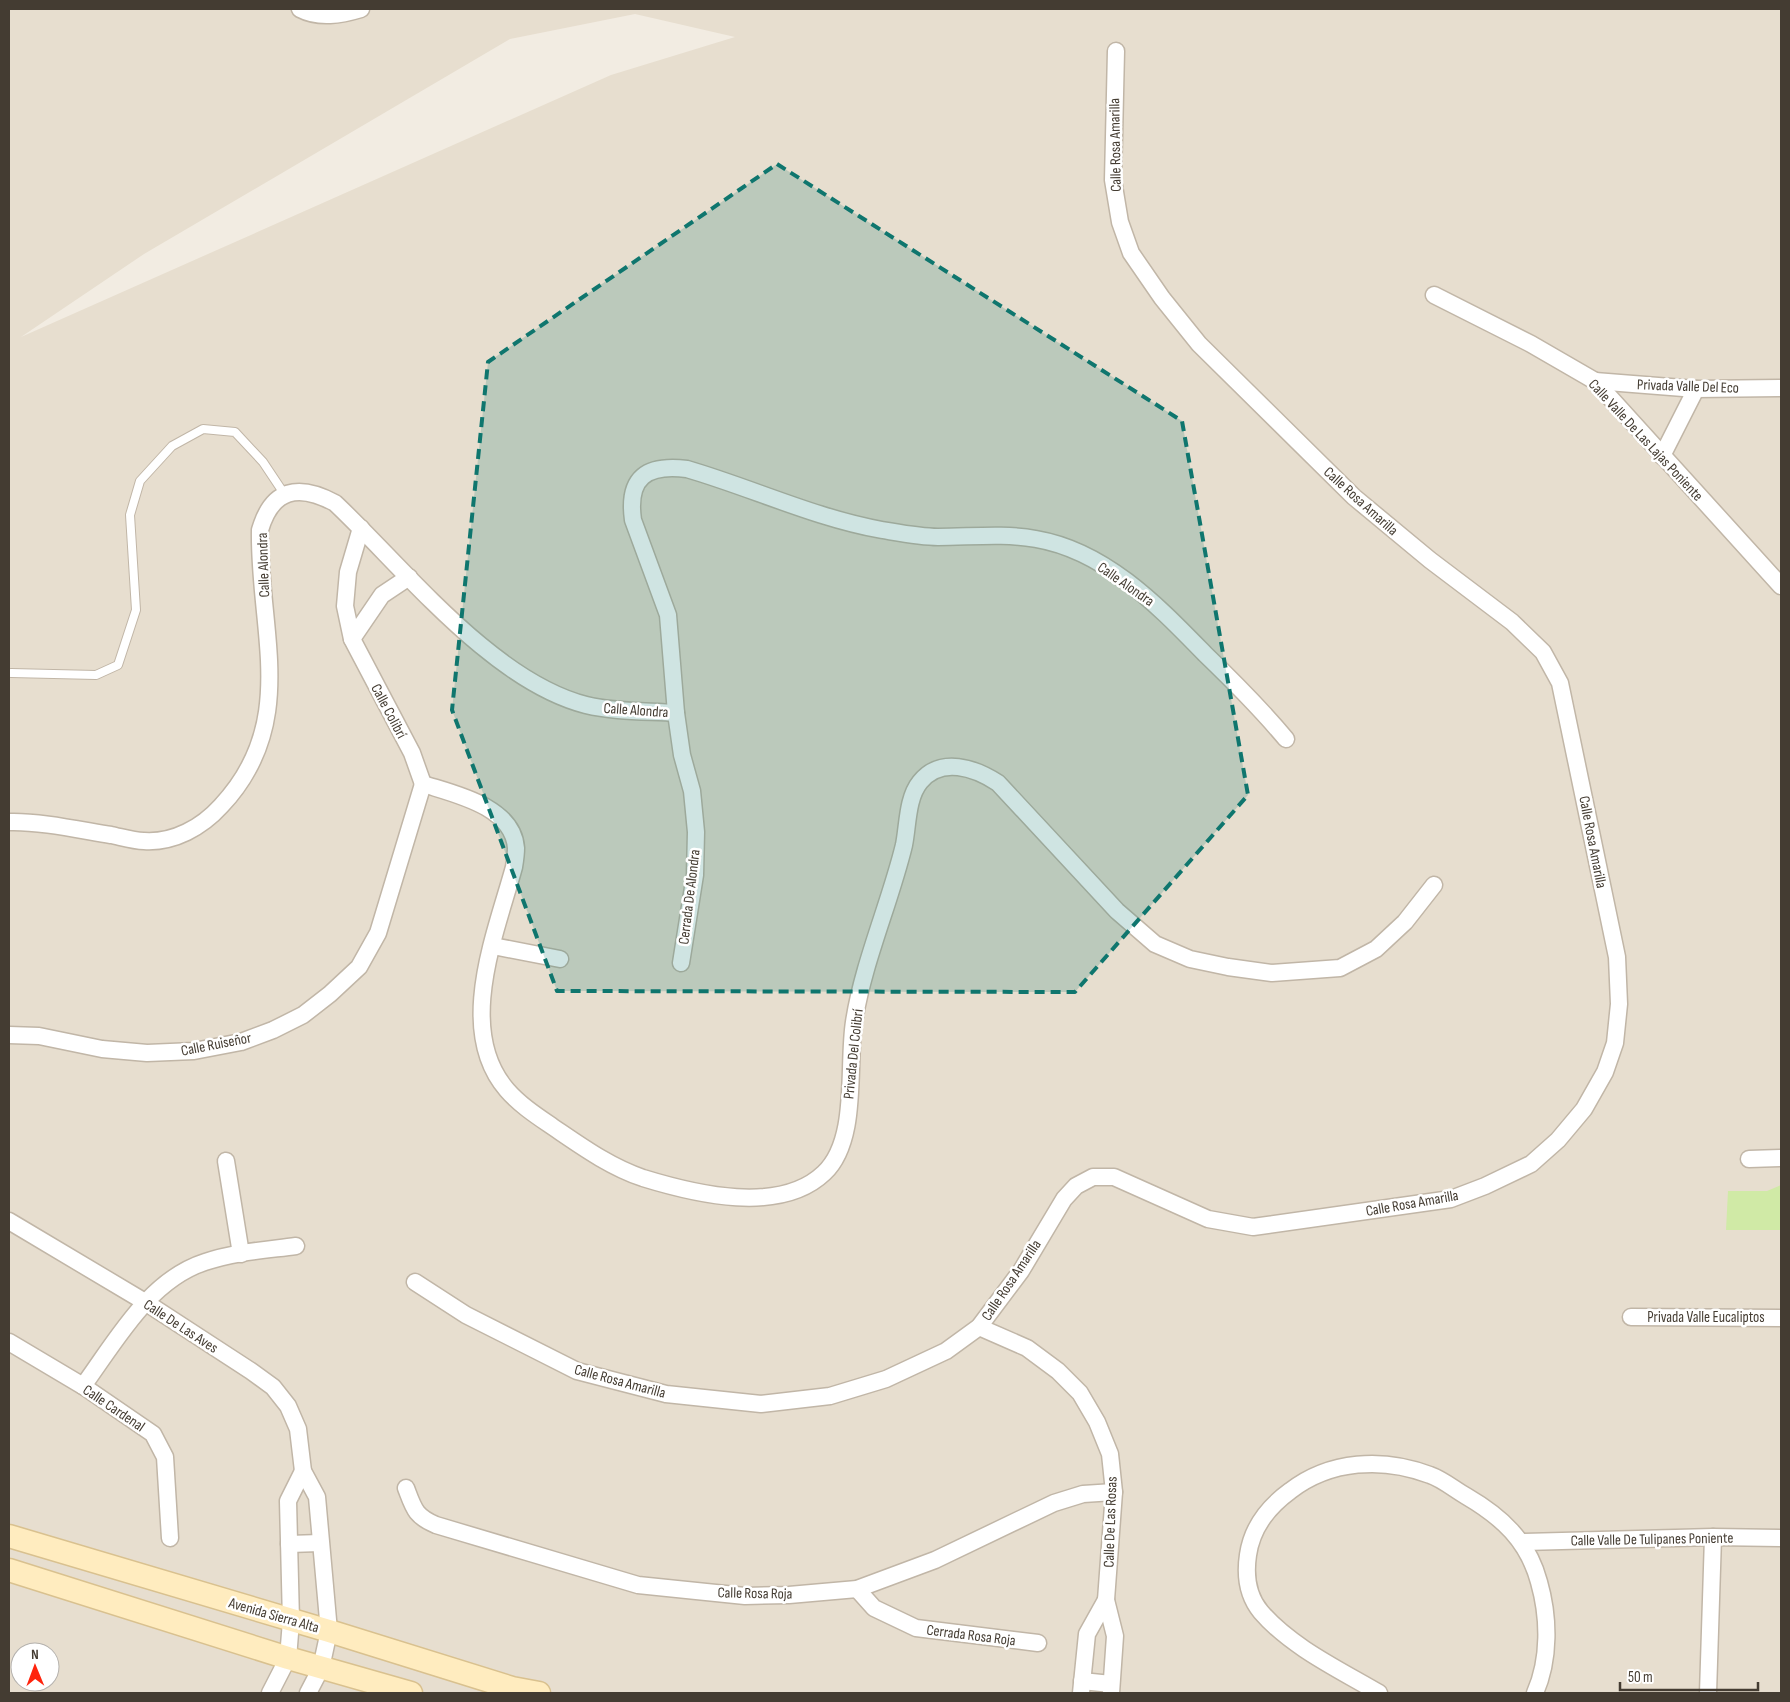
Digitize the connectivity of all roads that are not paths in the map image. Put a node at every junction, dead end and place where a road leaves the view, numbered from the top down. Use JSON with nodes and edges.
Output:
{"nodes":[{"id":1,"x":300,"y":9,"type":"edge"},
{"id":2,"x":362,"y":9,"type":"edge"},
{"id":3,"x":1116,"y":51,"type":"dead end"},
{"id":4,"x":1434,"y":295,"type":"dead end"},
{"id":5,"x":1595,"y":381,"type":"junction"},
{"id":6,"x":1781,"y":388,"type":"edge"},
{"id":7,"x":1696,"y":389,"type":"junction"},
{"id":8,"x":1662,"y":456,"type":"junction"},
{"id":9,"x":285,"y":495,"type":"junction"},
{"id":10,"x":361,"y":528,"type":"junction"},
{"id":11,"x":409,"y":577,"type":"junction"},
{"id":12,"x":1781,"y":586,"type":"edge"},
{"id":13,"x":352,"y":639,"type":"junction"},
{"id":14,"x":11,"y":673,"type":"dead end"},
{"id":15,"x":676,"y":713,"type":"junction"},
{"id":16,"x":1286,"y":739,"type":"dead end"},
{"id":17,"x":423,"y":784,"type":"junction"},
{"id":18,"x":9,"y":822,"type":"edge"},
{"id":19,"x":1434,"y":885,"type":"dead end"},
{"id":20,"x":493,"y":946,"type":"junction"},
{"id":21,"x":560,"y":958,"type":"dead end"},
{"id":22,"x":681,"y":963,"type":"dead end"},
{"id":23,"x":9,"y":1035,"type":"edge"},
{"id":24,"x":1749,"y":1158,"type":"dead end"},
{"id":25,"x":1781,"y":1158,"type":"edge"},
{"id":26,"x":226,"y":1161,"type":"dead end"},
{"id":27,"x":9,"y":1221,"type":"edge"},
{"id":28,"x":296,"y":1246,"type":"dead end"},
{"id":29,"x":241,"y":1254,"type":"junction"},
{"id":30,"x":415,"y":1282,"type":"dead end"},
{"id":31,"x":145,"y":1302,"type":"junction"},
{"id":32,"x":1631,"y":1317,"type":"dead end"},
{"id":33,"x":1781,"y":1318,"type":"edge"},
{"id":34,"x":979,"y":1327,"type":"junction"},
{"id":35,"x":9,"y":1342,"type":"edge"},
{"id":36,"x":83,"y":1386,"type":"junction"},
{"id":37,"x":303,"y":1471,"type":"junction"},
{"id":38,"x":406,"y":1488,"type":"dead end"},
{"id":39,"x":1114,"y":1492,"type":"junction"},
{"id":40,"x":9,"y":1536,"type":"edge"},
{"id":41,"x":1713,"y":1537,"type":"junction"},
{"id":42,"x":170,"y":1538,"type":"dead end"},
{"id":43,"x":1781,"y":1538,"type":"edge"},
{"id":44,"x":1523,"y":1542,"type":"junction"},
{"id":45,"x":320,"y":1543,"type":"junction"},
{"id":46,"x":289,"y":1544,"type":"junction"},
{"id":47,"x":9,"y":1570,"type":"edge"},
{"id":48,"x":857,"y":1589,"type":"junction"},
{"id":49,"x":1106,"y":1600,"type":"junction"},
{"id":50,"x":291,"y":1621,"type":"junction"},
{"id":51,"x":329,"y":1630,"type":"junction"},
{"id":52,"x":1038,"y":1643,"type":"dead end"},
{"id":53,"x":288,"y":1658,"type":"junction"},
{"id":54,"x":321,"y":1668,"type":"junction"},
{"id":55,"x":1082,"y":1687,"type":"edge"},
{"id":56,"x":1111,"y":1688,"type":"edge"},
{"id":57,"x":270,"y":1693,"type":"edge"},
{"id":58,"x":308,"y":1693,"type":"edge"},
{"id":59,"x":411,"y":1693,"type":"edge"},
{"id":60,"x":538,"y":1693,"type":"edge"},
{"id":61,"x":1379,"y":1693,"type":"edge"},
{"id":62,"x":1535,"y":1693,"type":"edge"},
{"id":63,"x":1708,"y":1693,"type":"edge"}],
"edges":[{"from":1,"to":2,"type":"street"},
{"from":3,"to":34,"type":"street","name":"Calle Rosa Amarilla"},
{"from":4,"to":5,"type":"street","name":"Calle Valle De Las Lajas Poniente"},
{"from":5,"to":7,"type":"street","name":"Privada Valle Del Eco"},
{"from":5,"to":8,"type":"street","name":"Calle Valle De Las Lajas Poniente"},
{"from":6,"to":7,"type":"street","name":"Privada Valle Del Eco"},
{"from":7,"to":8,"type":"street"},
{"from":8,"to":12,"type":"street","name":"Calle Valle De Las Lajas Poniente"},
{"from":9,"to":10,"type":"street","name":"Calle Alondra"},
{"from":9,"to":14,"type":"lane"},
{"from":9,"to":18,"type":"street","name":"Calle Alondra"},
{"from":10,"to":11,"type":"street","name":"Calle Alondra"},
{"from":10,"to":13,"type":"street","name":"Calle Colibrí"},
{"from":11,"to":13,"type":"street"},
{"from":11,"to":15,"type":"street","name":"Calle Alondra"},
{"from":13,"to":17,"type":"street","name":"Calle Colibrí"},
{"from":15,"to":16,"type":"street","name":"Calle Alondra"},
{"from":15,"to":22,"type":"street","name":"Cerrada De Alondra"},
{"from":17,"to":20,"type":"street","name":"Privada Del Colibrí"},
{"from":17,"to":23,"type":"street","name":"Calle Ruiseñor"},
{"from":19,"to":20,"type":"street","name":"Privada Del Colibrí"},
{"from":20,"to":21,"type":"street"},
{"from":24,"to":25,"type":"street"},
{"from":26,"to":29,"type":"street"},
{"from":27,"to":31,"type":"street","name":"Calle De Las Aves"},
{"from":28,"to":29,"type":"street"},
{"from":29,"to":31,"type":"street"},
{"from":30,"to":34,"type":"street","name":"Calle Rosa Amarilla"},
{"from":31,"to":36,"type":"street"},
{"from":31,"to":37,"type":"street","name":"Calle De Las Aves"},
{"from":32,"to":33,"type":"street","name":"Privada Valle Eucaliptos"},
{"from":34,"to":39,"type":"street","name":"Calle De Las Rosas"},
{"from":35,"to":36,"type":"street","name":"Calle Cardenal"},
{"from":36,"to":42,"type":"street","name":"Calle Cardenal"},
{"from":37,"to":45,"type":"street","name":"Calle De Las Aves"},
{"from":37,"to":46,"type":"street"},
{"from":38,"to":48,"type":"street","name":"Calle Rosa Roja"},
{"from":39,"to":48,"type":"street","name":"Calle Rosa Roja"},
{"from":39,"to":49,"type":"street","name":"Calle De Las Rosas"},
{"from":40,"to":50,"type":"street","name":"Avenida Sierra Alta"},
{"from":41,"to":43,"type":"street","name":"Calle Valle De Tulipanes Poniente"},
{"from":41,"to":44,"type":"street","name":"Calle Valle De Tulipanes Poniente"},
{"from":41,"to":63,"type":"street"},
{"from":44,"to":61,"type":"street"},
{"from":44,"to":62,"type":"street"},
{"from":45,"to":46,"type":"street"},
{"from":45,"to":51,"type":"street","name":"Calle De Las Aves"},
{"from":46,"to":50,"type":"street"},
{"from":47,"to":53,"type":"street"},
{"from":48,"to":52,"type":"street","name":"Cerrada Rosa Roja"},
{"from":49,"to":55,"type":"street","name":"Calle De Las Rosas"},
{"from":49,"to":56,"type":"street","name":"Calle De Las Rosas"},
{"from":50,"to":51,"type":"street","name":"Avenida Sierra Alta"},
{"from":50,"to":53,"type":"street"},
{"from":51,"to":54,"type":"street","name":"Calle De Las Aves"},
{"from":51,"to":60,"type":"street","name":"Avenida Sierra Alta"},
{"from":53,"to":54,"type":"street"},
{"from":53,"to":57,"type":"street"},
{"from":54,"to":58,"type":"street","name":"Calle De Las Aves"},
{"from":54,"to":59,"type":"street"},
{"from":55,"to":56,"type":"street"}]}
